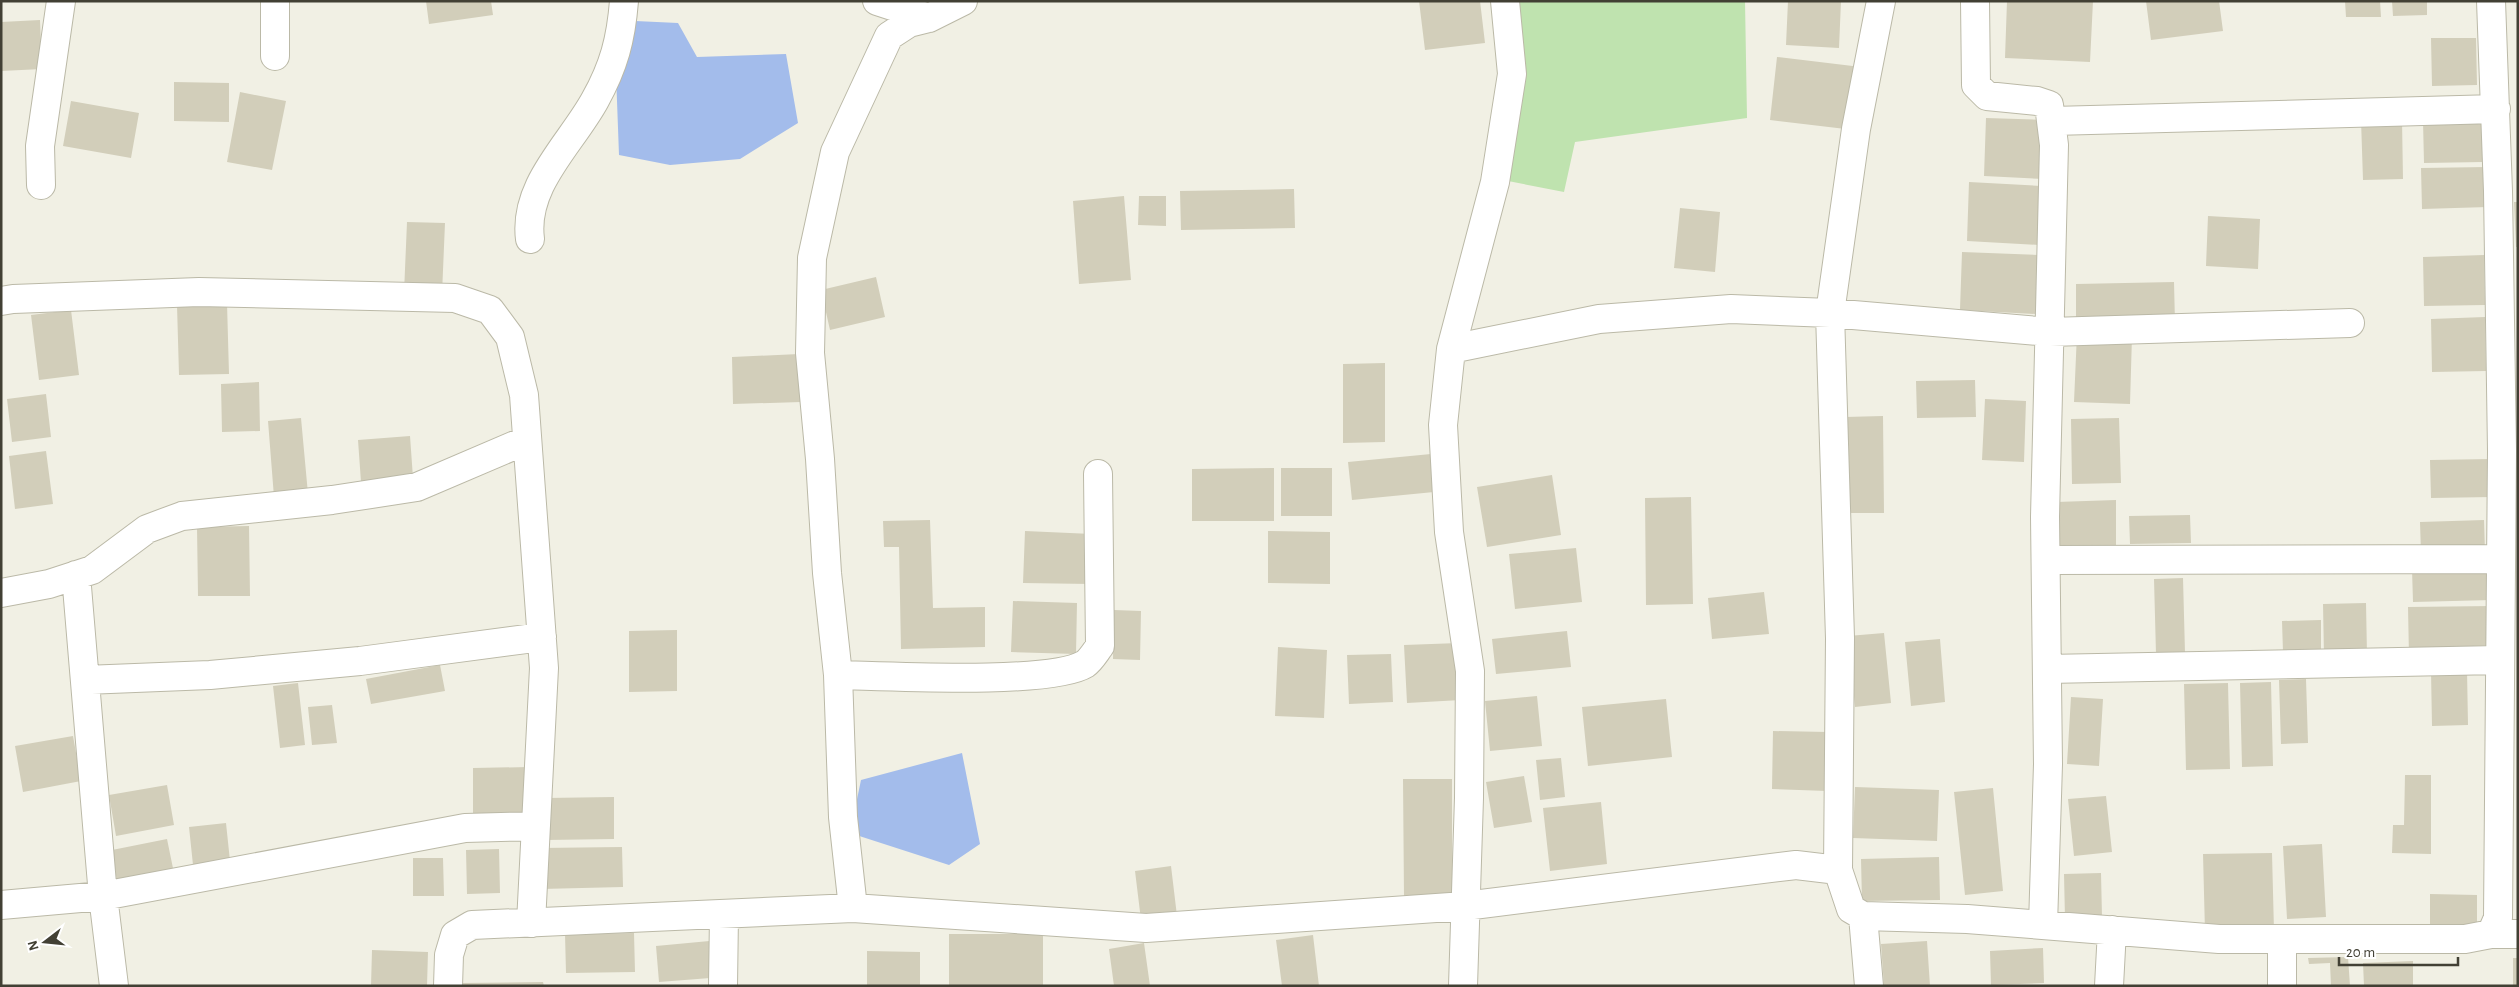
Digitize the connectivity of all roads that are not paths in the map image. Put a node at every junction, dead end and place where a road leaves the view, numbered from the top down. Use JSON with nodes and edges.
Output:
{"nodes":[{"id":1,"x":61,"y":1,"type":"edge"},
{"id":2,"x":275,"y":1,"type":"edge"},
{"id":3,"x":624,"y":1,"type":"edge"},
{"id":4,"x":877,"y":1,"type":"edge"},
{"id":5,"x":963,"y":1,"type":"edge"},
{"id":6,"x":1505,"y":1,"type":"edge"},
{"id":7,"x":1881,"y":1,"type":"edge"},
{"id":8,"x":1975,"y":1,"type":"edge"},
{"id":9,"x":2491,"y":1,"type":"edge"},
{"id":10,"x":930,"y":18,"type":"junction"},
{"id":11,"x":275,"y":56,"type":"dead end"},
{"id":12,"x":2496,"y":108,"type":"junction"},
{"id":13,"x":2052,"y":121,"type":"junction"},
{"id":14,"x":40,"y":185,"type":"dead end"},
{"id":15,"x":530,"y":238,"type":"dead end"},
{"id":16,"x":1,"y":301,"type":"edge"},
{"id":17,"x":1830,"y":313,"type":"junction"},
{"id":18,"x":2350,"y":323,"type":"dead end"},
{"id":19,"x":2509,"y":328,"type":"edge"},
{"id":20,"x":2050,"y":332,"type":"junction"},
{"id":21,"x":1451,"y":349,"type":"junction"},
{"id":22,"x":527,"y":440,"type":"junction"},
{"id":23,"x":1098,"y":474,"type":"dead end"},
{"id":24,"x":2501,"y":559,"type":"junction"},
{"id":25,"x":2046,"y":560,"type":"junction"},
{"id":26,"x":76,"y":575,"type":"junction"},
{"id":27,"x":1,"y":593,"type":"edge"},
{"id":28,"x":542,"y":637,"type":"junction"},
{"id":29,"x":2499,"y":660,"type":"junction"},
{"id":30,"x":2047,"y":669,"type":"junction"},
{"id":31,"x":838,"y":676,"type":"junction"},
{"id":32,"x":85,"y":680,"type":"junction"},
{"id":33,"x":2508,"y":758,"type":"edge"},
{"id":34,"x":536,"y":826,"type":"junction"},
{"id":35,"x":1838,"y":870,"type":"junction"},
{"id":36,"x":103,"y":896,"type":"junction"},
{"id":37,"x":1,"y":905,"type":"edge"},
{"id":38,"x":1466,"y":906,"type":"junction"},
{"id":39,"x":853,"y":908,"type":"junction"},
{"id":40,"x":724,"y":915,"type":"junction"},
{"id":41,"x":1863,"y":916,"type":"junction"},
{"id":42,"x":530,"y":922,"type":"junction"},
{"id":43,"x":2043,"y":925,"type":"junction"},
{"id":44,"x":2112,"y":930,"type":"junction"},
{"id":45,"x":2491,"y":934,"type":"junction"},
{"id":46,"x":2518,"y":934,"type":"edge"},
{"id":47,"x":2282,"y":939,"type":"junction"},
{"id":48,"x":114,"y":986,"type":"edge"},
{"id":49,"x":448,"y":986,"type":"edge"},
{"id":50,"x":723,"y":986,"type":"edge"},
{"id":51,"x":1463,"y":986,"type":"edge"},
{"id":52,"x":1869,"y":986,"type":"edge"},
{"id":53,"x":2109,"y":986,"type":"edge"},
{"id":54,"x":2282,"y":986,"type":"edge"}],
"edges":[{"from":1,"to":14,"type":"street"},
{"from":2,"to":11,"type":"street"},
{"from":3,"to":15,"type":"street"},
{"from":4,"to":10,"type":"street"},
{"from":5,"to":10,"type":"street"},
{"from":6,"to":21,"type":"street"},
{"from":7,"to":17,"type":"street"},
{"from":8,"to":13,"type":"street"},
{"from":9,"to":12,"type":"street"},
{"from":10,"to":31,"type":"street"},
{"from":12,"to":13,"type":"street"},
{"from":12,"to":19,"type":"street"},
{"from":13,"to":20,"type":"street"},
{"from":16,"to":22,"type":"street"},
{"from":17,"to":20,"type":"street"},
{"from":17,"to":21,"type":"street"},
{"from":17,"to":35,"type":"street"},
{"from":18,"to":20,"type":"street"},
{"from":19,"to":24,"type":"street"},
{"from":20,"to":25,"type":"street"},
{"from":21,"to":38,"type":"street"},
{"from":22,"to":26,"type":"street"},
{"from":22,"to":28,"type":"street"},
{"from":23,"to":31,"type":"street"},
{"from":24,"to":25,"type":"street"},
{"from":24,"to":29,"type":"street"},
{"from":25,"to":30,"type":"street"},
{"from":26,"to":27,"type":"street"},
{"from":26,"to":32,"type":"street"},
{"from":28,"to":32,"type":"street"},
{"from":28,"to":34,"type":"street"},
{"from":29,"to":30,"type":"street"},
{"from":29,"to":33,"type":"street"},
{"from":30,"to":43,"type":"street"},
{"from":31,"to":39,"type":"street"},
{"from":32,"to":36,"type":"street"},
{"from":33,"to":45,"type":"street"},
{"from":34,"to":36,"type":"street"},
{"from":34,"to":42,"type":"street"},
{"from":35,"to":38,"type":"street"},
{"from":35,"to":41,"type":"street"},
{"from":36,"to":37,"type":"street"},
{"from":36,"to":48,"type":"street"},
{"from":38,"to":39,"type":"street"},
{"from":38,"to":51,"type":"street"},
{"from":39,"to":40,"type":"street"},
{"from":40,"to":42,"type":"street"},
{"from":40,"to":50,"type":"street"},
{"from":41,"to":43,"type":"street"},
{"from":41,"to":52,"type":"street"},
{"from":42,"to":49,"type":"street"},
{"from":43,"to":44,"type":"street"},
{"from":44,"to":47,"type":"street"},
{"from":44,"to":53,"type":"street"},
{"from":45,"to":46,"type":"street"},
{"from":45,"to":47,"type":"street"},
{"from":47,"to":54,"type":"street"}]}
